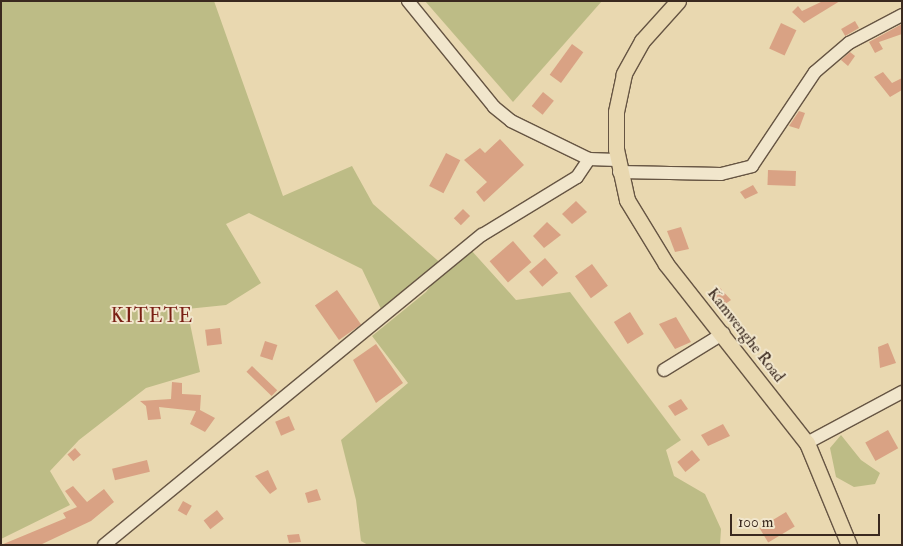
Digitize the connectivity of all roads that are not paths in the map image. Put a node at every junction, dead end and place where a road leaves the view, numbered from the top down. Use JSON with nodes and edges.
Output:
{"nodes":[{"id":1,"x":408,"y":1,"type":"edge"},
{"id":2,"x":678,"y":1,"type":"edge"},
{"id":3,"x":902,"y":15,"type":"edge"},
{"id":4,"x":589,"y":159,"type":"junction"},
{"id":5,"x":617,"y":160,"type":"junction"},
{"id":6,"x":724,"y":333,"type":"junction"},
{"id":7,"x":664,"y":370,"type":"dead end"},
{"id":8,"x":902,"y":392,"type":"edge"},
{"id":9,"x":807,"y":443,"type":"junction"},
{"id":10,"x":104,"y":545,"type":"edge"},
{"id":11,"x":849,"y":545,"type":"edge"}],
"edges":[{"from":1,"to":4,"type":"street"},
{"from":2,"to":5,"type":"main road","name":"Kamwenghe Road"},
{"from":3,"to":5,"type":"street"},
{"from":4,"to":5,"type":"street"},
{"from":4,"to":10,"type":"street"},
{"from":5,"to":6,"type":"main road","name":"Kamwenghe Road"},
{"from":6,"to":7,"type":"street"},
{"from":6,"to":9,"type":"main road","name":"Kamwenghe Road"},
{"from":8,"to":9,"type":"street"},
{"from":9,"to":11,"type":"main road","name":"Kamwenghe Road"}]}
